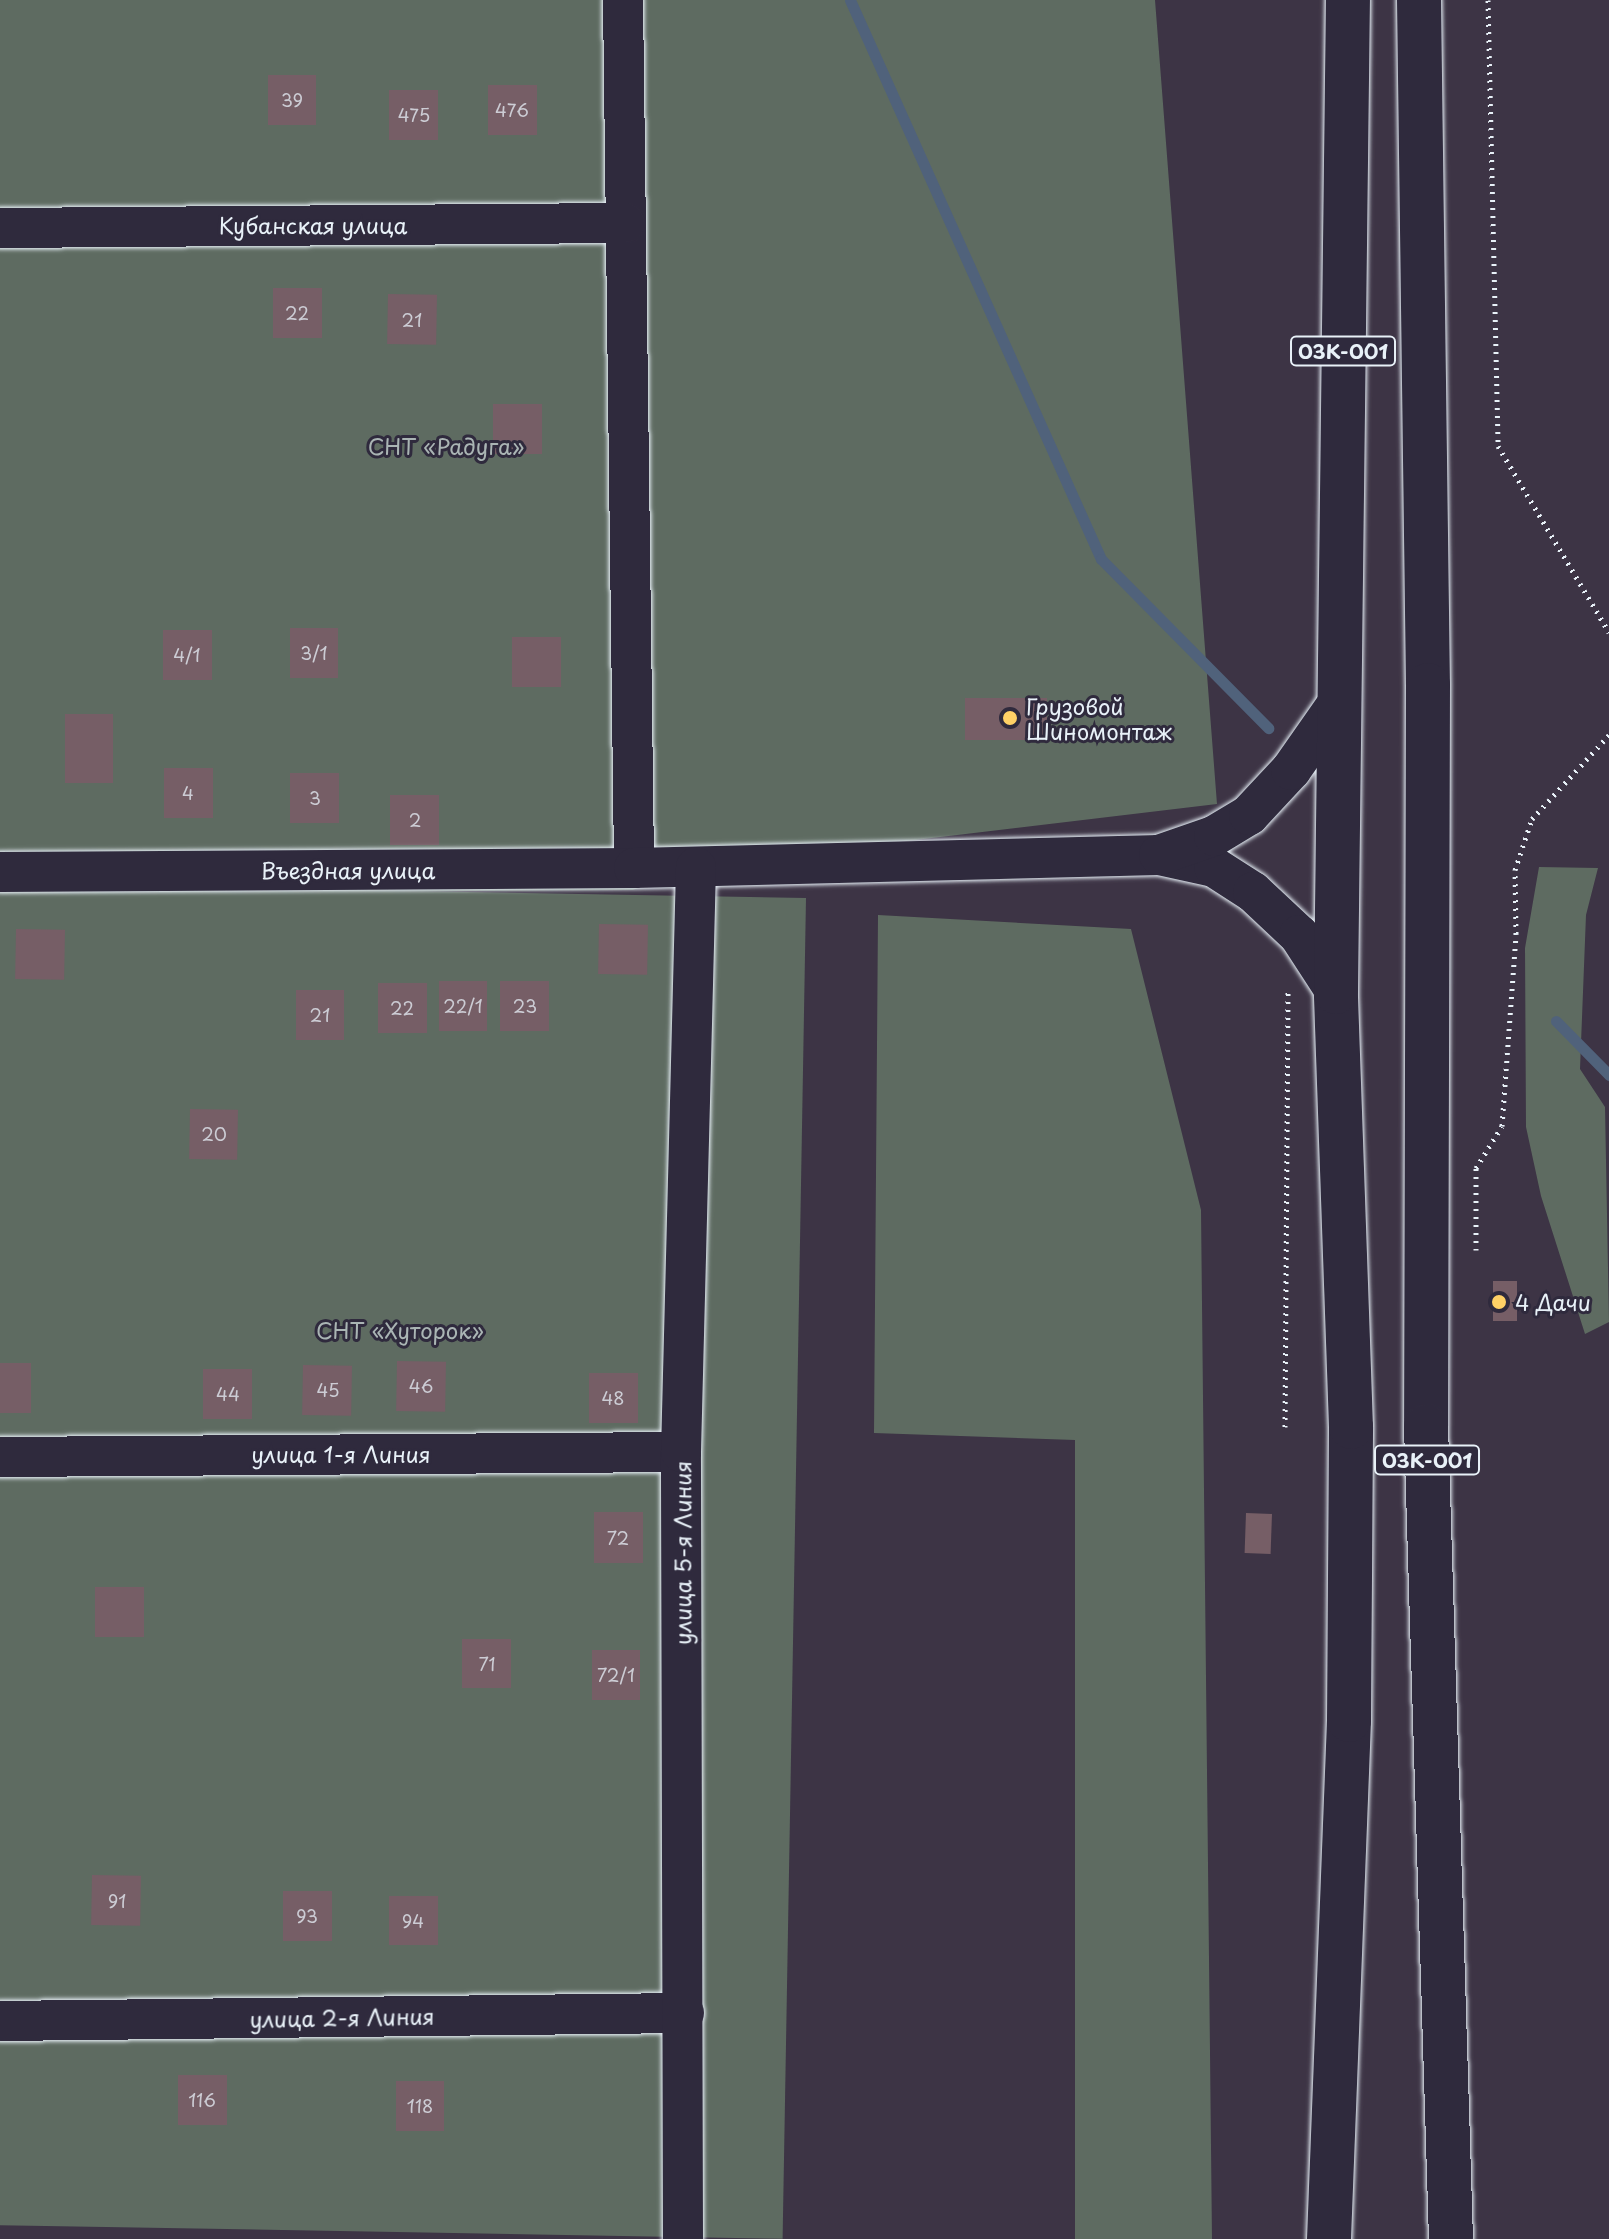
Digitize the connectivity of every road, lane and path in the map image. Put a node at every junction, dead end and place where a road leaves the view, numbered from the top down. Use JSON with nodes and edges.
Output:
{"nodes":[{"id":1,"x":623,"y":0,"type":"edge"},
{"id":2,"x":1348,"y":0,"type":"edge"},
{"id":3,"x":1419,"y":0,"type":"edge"},
{"id":4,"x":1488,"y":0,"type":"edge"},
{"id":5,"x":625,"y":223,"type":"junction"},
{"id":6,"x":0,"y":228,"type":"edge"},
{"id":7,"x":1609,"y":632,"type":"edge"},
{"id":8,"x":1338,"y":703,"type":"junction"},
{"id":9,"x":1609,"y":735,"type":"edge"},
{"id":10,"x":1159,"y":855,"type":"junction"},
{"id":11,"x":696,"y":867,"type":"junction"},
{"id":12,"x":634,"y":868,"type":"junction"},
{"id":13,"x":0,"y":872,"type":"edge"},
{"id":14,"x":1286,"y":981,"type":"dead end"},
{"id":15,"x":1336,"y":992,"type":"junction"},
{"id":16,"x":1476,"y":1250,"type":"dead end"},
{"id":17,"x":1285,"y":1427,"type":"dead end"},
{"id":18,"x":681,"y":1452,"type":"junction"},
{"id":19,"x":0,"y":1457,"type":"edge"},
{"id":20,"x":684,"y":2013,"type":"junction"},
{"id":21,"x":0,"y":2021,"type":"edge"},
{"id":22,"x":683,"y":2239,"type":"edge"},
{"id":23,"x":1329,"y":2239,"type":"edge"},
{"id":24,"x":1451,"y":2239,"type":"edge"}],
"edges":[{"from":1,"to":5,"type":"street"},
{"from":2,"to":8,"type":"main road","number":"03К-001"},
{"from":3,"to":24,"type":"main road","number":"03К-001"},
{"from":4,"to":7,"type":"path"},
{"from":5,"to":6,"type":"street","name":"Кубанская улица"},
{"from":5,"to":12,"type":"street"},
{"from":8,"to":10,"type":"street"},
{"from":8,"to":15,"type":"main road","number":"03К-001"},
{"from":9,"to":16,"type":"path"},
{"from":10,"to":11,"type":"street","name":"Въездная улица"},
{"from":10,"to":15,"type":"street"},
{"from":11,"to":12,"type":"street","name":"Въездная улица"},
{"from":11,"to":18,"type":"street","name":"улица 5-я Линия"},
{"from":12,"to":13,"type":"street","name":"Въездная улица"},
{"from":14,"to":17,"type":"path"},
{"from":15,"to":23,"type":"main road","number":"03К-001"},
{"from":18,"to":19,"type":"street","name":"улица 1-я Линия"},
{"from":18,"to":20,"type":"street","name":"улица 5-я Линия"},
{"from":20,"to":21,"type":"street","name":"улица 2-я Линия"},
{"from":20,"to":22,"type":"street","name":"улица 5-я Линия"}]}
